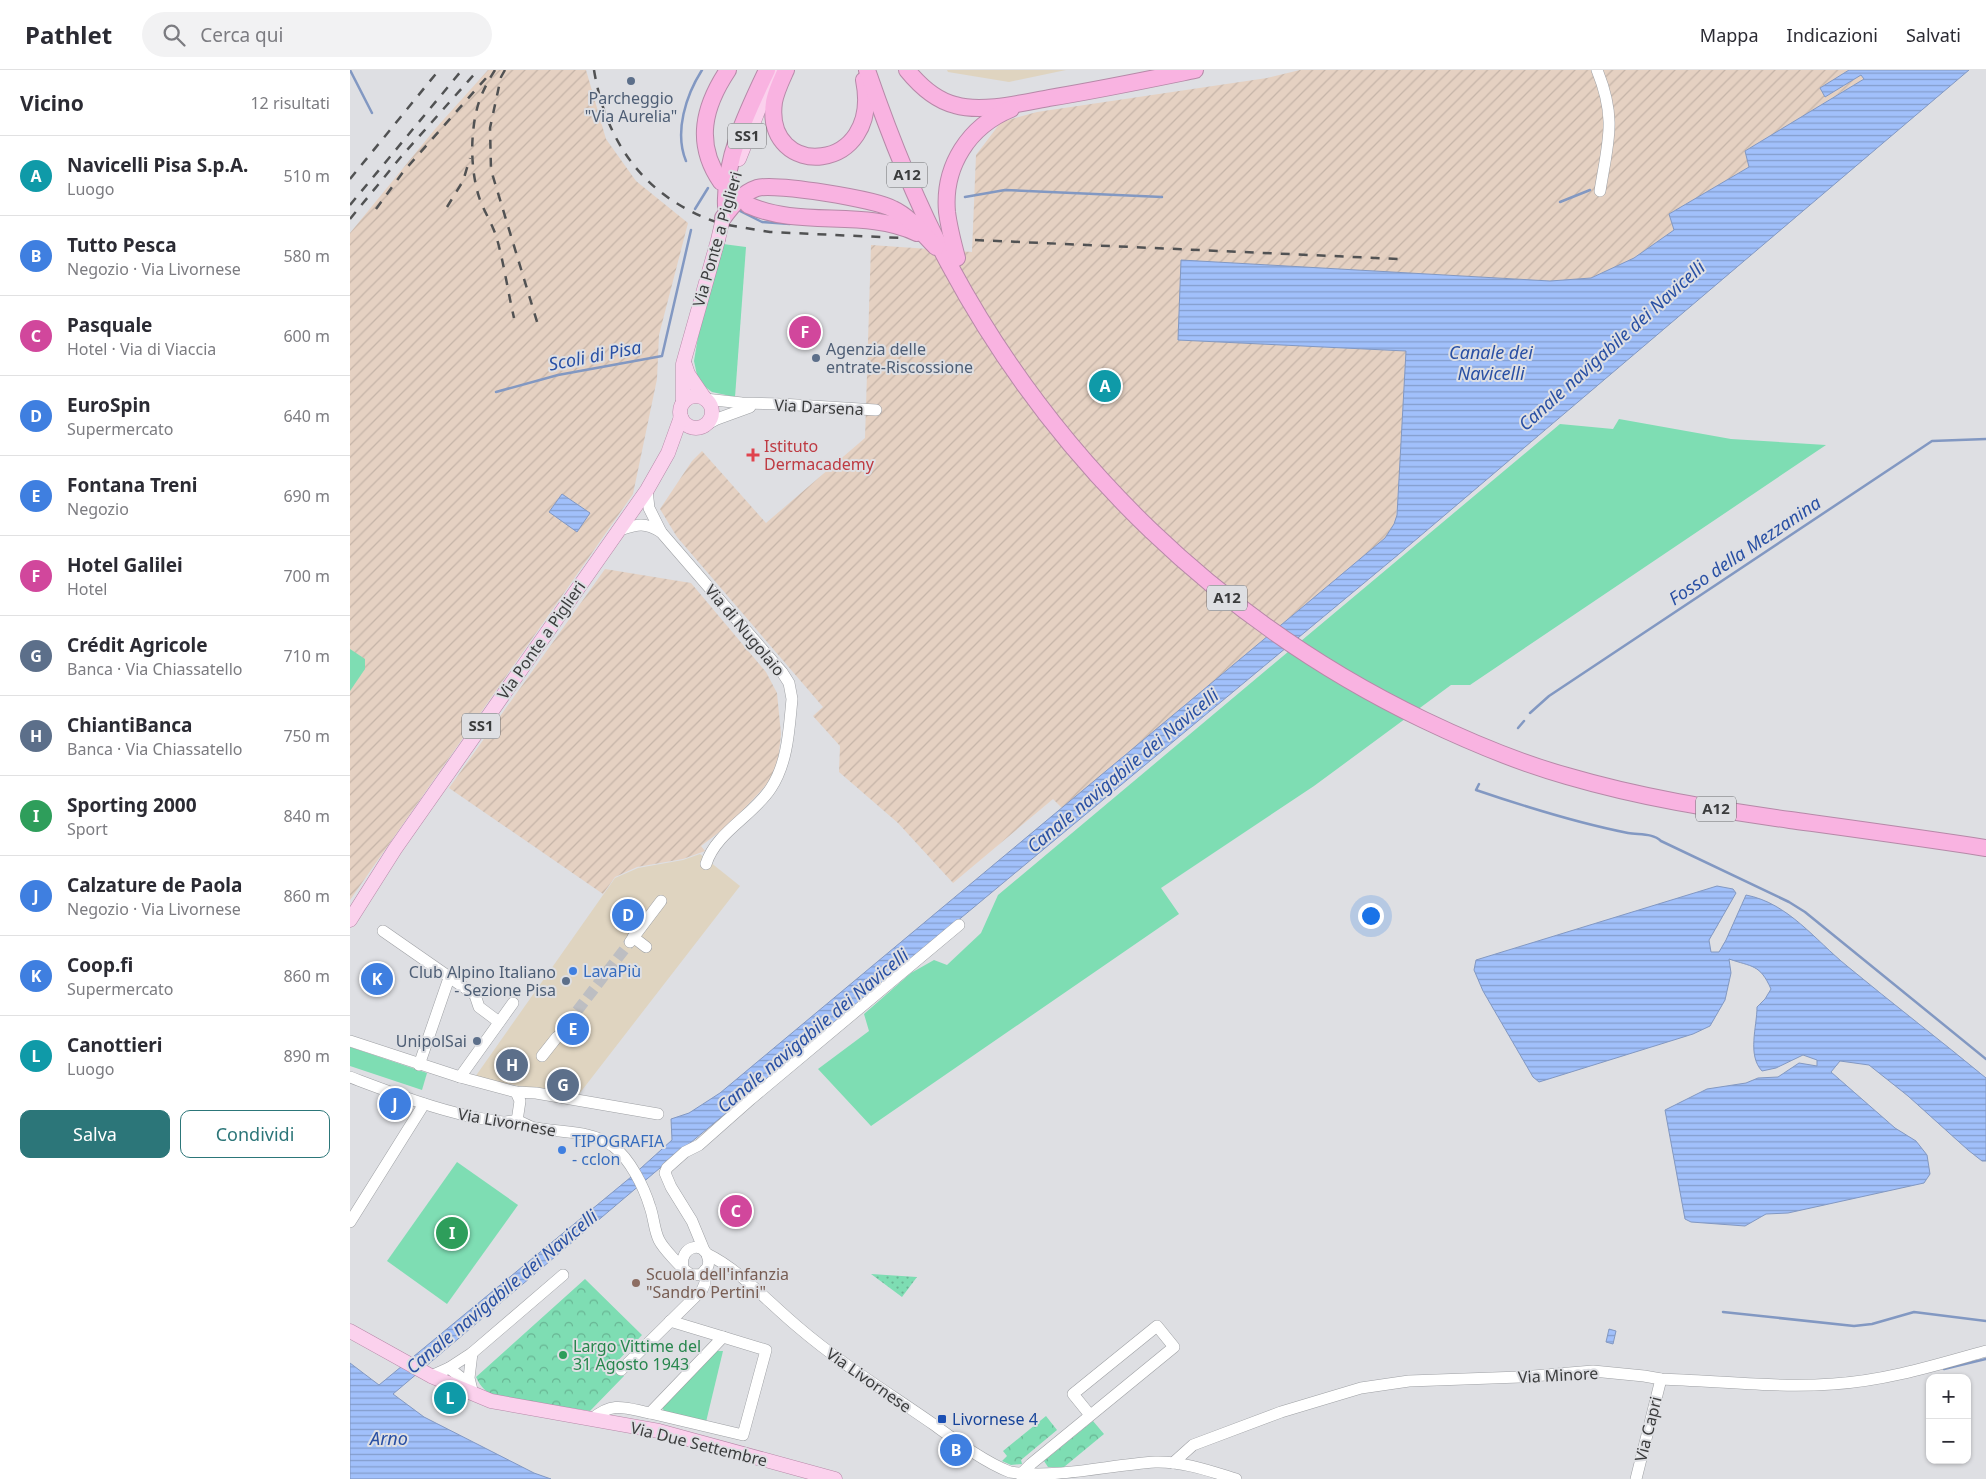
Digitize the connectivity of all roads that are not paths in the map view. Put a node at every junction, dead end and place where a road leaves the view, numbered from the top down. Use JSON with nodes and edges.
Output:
{"nodes":[{"id":1,"x":728,"y":70,"type":"edge"},
{"id":2,"x":767,"y":70,"type":"edge"},
{"id":3,"x":778,"y":70,"type":"edge"},
{"id":4,"x":786,"y":70,"type":"edge"},
{"id":5,"x":907,"y":70,"type":"edge"},
{"id":6,"x":1195,"y":70,"type":"edge"},
{"id":7,"x":1597,"y":70,"type":"edge"},
{"id":8,"x":871,"y":77,"type":"edge"},
{"id":9,"x":1026,"y":102,"type":"junction"},
{"id":10,"x":721,"y":182,"type":"dead end"},
{"id":11,"x":1600,"y":191,"type":"dead end"},
{"id":12,"x":748,"y":205,"type":"dead end"},
{"id":13,"x":724,"y":212,"type":"junction"},
{"id":14,"x":926,"y":237,"type":"junction"},
{"id":15,"x":953,"y":260,"type":"junction"},
{"id":16,"x":685,"y":354,"type":"junction"},
{"id":17,"x":705,"y":399,"type":"junction"},
{"id":18,"x":683,"y":402,"type":"junction"},
{"id":19,"x":762,"y":404,"type":"junction"},
{"id":20,"x":876,"y":410,"type":"dead end"},
{"id":21,"x":681,"y":417,"type":"junction"},
{"id":22,"x":701,"y":427,"type":"junction"},
{"id":23,"x":668,"y":453,"type":"junction"},
{"id":24,"x":647,"y":490,"type":"junction"},
{"id":25,"x":617,"y":530,"type":"junction"},
{"id":26,"x":661,"y":532,"type":"junction"},
{"id":27,"x":1455,"y":729,"type":"junction"},
{"id":28,"x":1986,"y":838,"type":"edge"},
{"id":29,"x":1986,"y":848,"type":"edge"},
{"id":30,"x":706,"y":864,"type":"dead end"},
{"id":31,"x":377,"y":874,"type":"junction"},
{"id":32,"x":661,"y":901,"type":"dead end"},
{"id":33,"x":350,"y":908,"type":"edge"},
{"id":34,"x":350,"y":920,"type":"edge"},
{"id":35,"x":959,"y":925,"type":"dead end"},
{"id":36,"x":384,"y":931,"type":"dead end"},
{"id":37,"x":646,"y":947,"type":"dead end"},
{"id":38,"x":449,"y":978,"type":"junction"},
{"id":39,"x":514,"y":1003,"type":"dead end"},
{"id":40,"x":499,"y":1022,"type":"junction"},
{"id":41,"x":557,"y":1037,"type":"tunnel mouth"},
{"id":42,"x":350,"y":1040,"type":"edge"},
{"id":43,"x":542,"y":1056,"type":"dead end"},
{"id":44,"x":419,"y":1065,"type":"junction"},
{"id":45,"x":350,"y":1077,"type":"edge"},
{"id":46,"x":460,"y":1077,"type":"junction"},
{"id":47,"x":516,"y":1092,"type":"junction"},
{"id":48,"x":424,"y":1104,"type":"junction"},
{"id":49,"x":658,"y":1114,"type":"dead end"},
{"id":50,"x":517,"y":1121,"type":"junction"},
{"id":51,"x":350,"y":1222,"type":"edge"},
{"id":52,"x":696,"y":1234,"type":"junction"},
{"id":53,"x":664,"y":1247,"type":"junction"},
{"id":54,"x":689,"y":1249,"type":"junction"},
{"id":55,"x":705,"y":1252,"type":"junction"},
{"id":56,"x":729,"y":1267,"type":"junction"},
{"id":57,"x":706,"y":1270,"type":"junction"},
{"id":58,"x":563,"y":1275,"type":"dead end"},
{"id":59,"x":693,"y":1277,"type":"junction"},
{"id":60,"x":670,"y":1321,"type":"junction"},
{"id":61,"x":350,"y":1331,"type":"edge"},
{"id":62,"x":722,"y":1337,"type":"junction"},
{"id":63,"x":1986,"y":1351,"type":"edge"},
{"id":64,"x":472,"y":1353,"type":"junction"},
{"id":65,"x":449,"y":1368,"type":"junction"},
{"id":66,"x":621,"y":1370,"type":"dead end"},
{"id":67,"x":429,"y":1374,"type":"junction"},
{"id":68,"x":1661,"y":1380,"type":"junction"},
{"id":69,"x":471,"y":1389,"type":"junction"},
{"id":70,"x":650,"y":1413,"type":"junction"},
{"id":71,"x":1090,"y":1415,"type":"junction"},
{"id":72,"x":592,"y":1420,"type":"junction"},
{"id":73,"x":1173,"y":1463,"type":"junction"},
{"id":74,"x":1022,"y":1477,"type":"edge"},
{"id":75,"x":835,"y":1479,"type":"edge"},
{"id":76,"x":1236,"y":1479,"type":"edge"},
{"id":77,"x":1636,"y":1479,"type":"edge"}],
"edges":[{"from":1,"to":10,"type":"highway"},
{"from":2,"to":13,"type":"highway"},
{"from":3,"to":13,"type":"main road","name":"Via Ponte a Piglieri","number":"SS1"},
{"from":4,"to":8,"type":"highway"},
{"from":5,"to":9,"type":"highway"},
{"from":6,"to":9,"type":"highway"},
{"from":7,"to":11,"type":"street"},
{"from":8,"to":15,"type":"highway","number":"A12"},
{"from":9,"to":15,"type":"highway"},
{"from":12,"to":14,"type":"highway"},
{"from":13,"to":14,"type":"highway"},
{"from":13,"to":16,"type":"main road","name":"Via Ponte a Piglieri","number":"SS1","bridge":true},
{"from":14,"to":15,"type":"highway"},
{"from":15,"to":27,"type":"highway","number":"A12"},
{"from":16,"to":17,"type":"main road","name":"Via Ponte a Piglieri","number":"SS1"},
{"from":16,"to":18,"type":"main road","name":"Via Ponte a Piglieri","number":"SS1"},
{"from":17,"to":18,"type":"main road"},
{"from":17,"to":19,"type":"street","name":"Via Darsena"},
{"from":17,"to":22,"type":"main road","number":"SS1"},
{"from":18,"to":21,"type":"main road","number":"SS1"},
{"from":19,"to":20,"type":"street","name":"Via Darsena"},
{"from":19,"to":22,"type":"street","name":"Via Darsena"},
{"from":21,"to":22,"type":"main road"},
{"from":21,"to":23,"type":"main road","name":"Via Ponte a Piglieri","number":"SS1"},
{"from":22,"to":23,"type":"main road","name":"Via Ponte a Piglieri","number":"SS1"},
{"from":23,"to":24,"type":"main road","name":"Via Ponte a Piglieri","number":"SS1"},
{"from":24,"to":25,"type":"main road","name":"Via Ponte a Piglieri","number":"SS1"},
{"from":24,"to":26,"type":"street","name":"Via di Nugolaio"},
{"from":25,"to":26,"type":"street"},
{"from":25,"to":31,"type":"main road","name":"Via Ponte a Piglieri","number":"SS1"},
{"from":26,"to":30,"type":"street","name":"Via di Nugolaio"},
{"from":27,"to":28,"type":"highway","number":"A12"},
{"from":27,"to":29,"type":"highway","number":"A12"},
{"from":31,"to":33,"type":"main road","name":"Via Ponte a Piglieri"},
{"from":31,"to":34,"type":"main road","name":"Via Ponte a Piglieri"},
{"from":32,"to":37,"type":"street"},
{"from":35,"to":52,"type":"street"},
{"from":36,"to":38,"type":"street"},
{"from":38,"to":40,"type":"street"},
{"from":38,"to":44,"type":"street"},
{"from":39,"to":40,"type":"street"},
{"from":40,"to":46,"type":"street"},
{"from":41,"to":43,"type":"street"},
{"from":42,"to":44,"type":"street"},
{"from":44,"to":46,"type":"street"},
{"from":45,"to":48,"type":"street","name":"Via Livornese"},
{"from":46,"to":47,"type":"street"},
{"from":47,"to":49,"type":"street"},
{"from":47,"to":50,"type":"street"},
{"from":48,"to":50,"type":"street","name":"Via Livornese"},
{"from":48,"to":51,"type":"street"},
{"from":50,"to":53,"type":"street","name":"Via Livornese"},
{"from":52,"to":54,"type":"street"},
{"from":52,"to":55,"type":"street"},
{"from":53,"to":54,"type":"street"},
{"from":53,"to":59,"type":"street","name":"Via Livornese"},
{"from":54,"to":55,"type":"street"},
{"from":54,"to":59,"type":"street"},
{"from":55,"to":56,"type":"street","name":"Via Livornese"},
{"from":55,"to":57,"type":"street"},
{"from":56,"to":57,"type":"street"},
{"from":56,"to":74,"type":"street","name":"Via Livornese"},
{"from":57,"to":59,"type":"street"},
{"from":57,"to":59,"type":"street"},
{"from":58,"to":64,"type":"street"},
{"from":59,"to":60,"type":"street"},
{"from":60,"to":62,"type":"street","name":"Via Due Settembre"},
{"from":60,"to":66,"type":"street"},
{"from":61,"to":67,"type":"main road","name":"Via Due Settembre"},
{"from":62,"to":70,"type":"street","name":"Via Due Settembre"},
{"from":62,"to":70,"type":"street","name":"Via Due Settembre"},
{"from":63,"to":68,"type":"street","name":"Via Minore"},
{"from":64,"to":65,"type":"street"},
{"from":64,"to":69,"type":"street"},
{"from":65,"to":67,"type":"street"},
{"from":65,"to":69,"type":"street"},
{"from":67,"to":69,"type":"main road","name":"Via Due Settembre"},
{"from":68,"to":73,"type":"street","name":"Via Minore"},
{"from":68,"to":77,"type":"street","name":"Via Capri"},
{"from":69,"to":72,"type":"main road","name":"Via Due Settembre"},
{"from":70,"to":72,"type":"street","name":"Via Due Settembre"},
{"from":71,"to":71,"type":"street"},
{"from":71,"to":74,"type":"street"},
{"from":72,"to":75,"type":"main road","name":"Via Due Settembre"},
{"from":73,"to":74,"type":"street","name":"Via Livornese"},
{"from":73,"to":76,"type":"street","name":"Via Livornese"}]}
